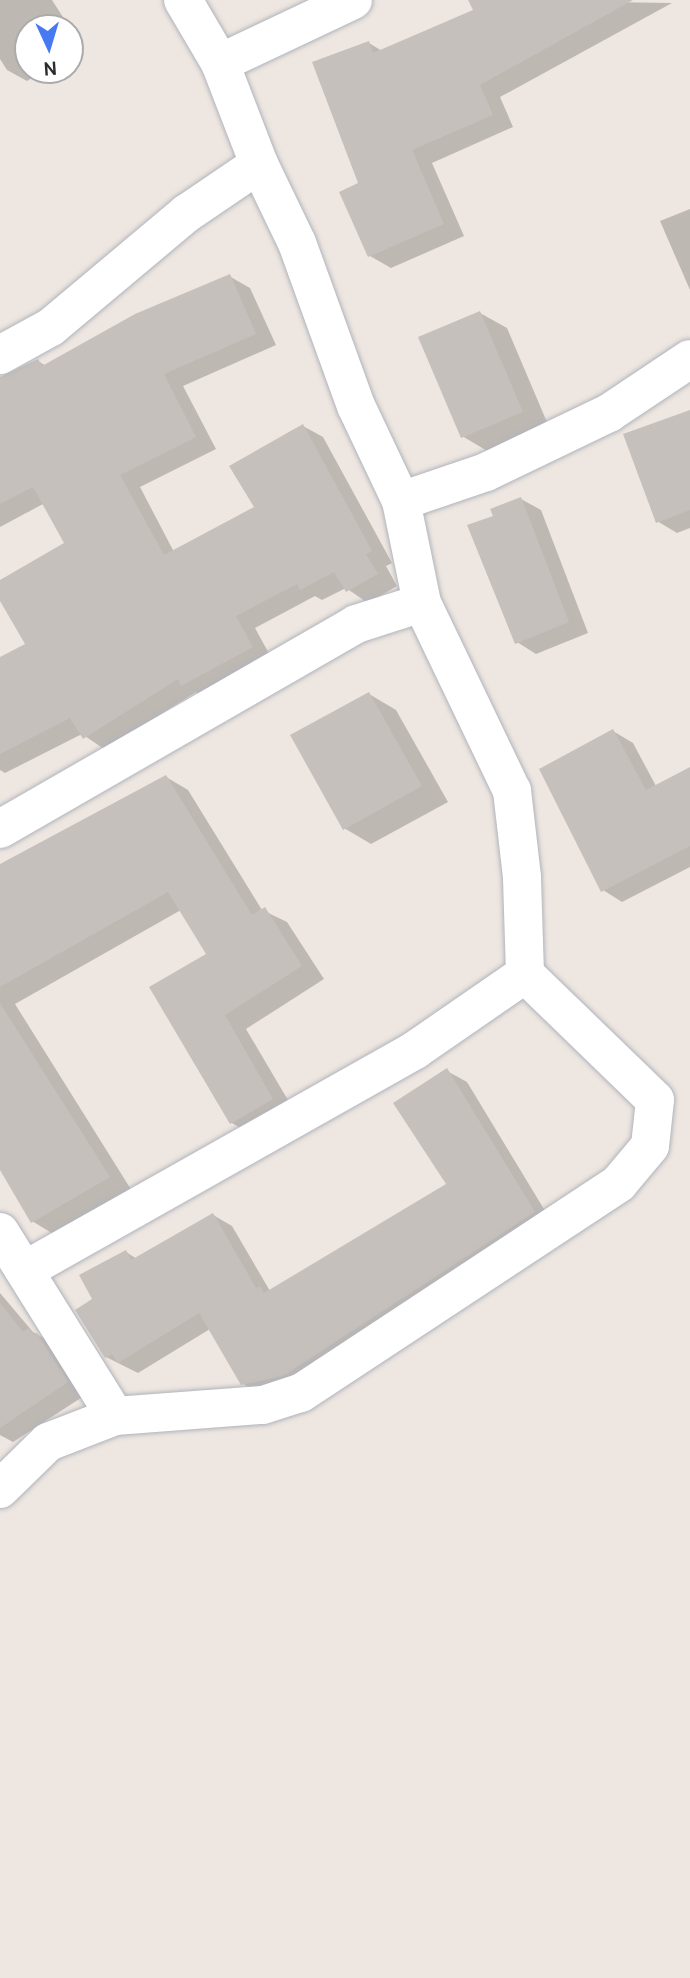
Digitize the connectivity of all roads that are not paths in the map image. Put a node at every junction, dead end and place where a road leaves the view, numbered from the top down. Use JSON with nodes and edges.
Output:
{"nodes":[{"id":1,"x":183,"y":0,"type":"edge"},
{"id":2,"x":353,"y":0,"type":"edge"},
{"id":3,"x":220,"y":63,"type":"junction"},
{"id":4,"x":259,"y":164,"type":"junction"},
{"id":5,"x":0,"y":355,"type":"edge"},
{"id":6,"x":690,"y":359,"type":"edge"},
{"id":7,"x":401,"y":501,"type":"junction"},
{"id":8,"x":422,"y":603,"type":"junction"},
{"id":9,"x":0,"y":829,"type":"edge"},
{"id":10,"x":524,"y":974,"type":"junction"},
{"id":11,"x":0,"y":1232,"type":"edge"},
{"id":12,"x":25,"y":1270,"type":"junction"},
{"id":13,"x":115,"y":1416,"type":"junction"},
{"id":14,"x":0,"y":1489,"type":"edge"}],
"edges":[{"from":1,"to":3,"type":"street"},
{"from":2,"to":3,"type":"street"},
{"from":3,"to":4,"type":"street"},
{"from":4,"to":5,"type":"street"},
{"from":4,"to":7,"type":"street"},
{"from":6,"to":7,"type":"street"},
{"from":7,"to":8,"type":"street"},
{"from":8,"to":9,"type":"street"},
{"from":8,"to":10,"type":"street"},
{"from":10,"to":12,"type":"street"},
{"from":10,"to":13,"type":"street"},
{"from":11,"to":12,"type":"street"},
{"from":12,"to":13,"type":"street"},
{"from":13,"to":14,"type":"street"}]}
